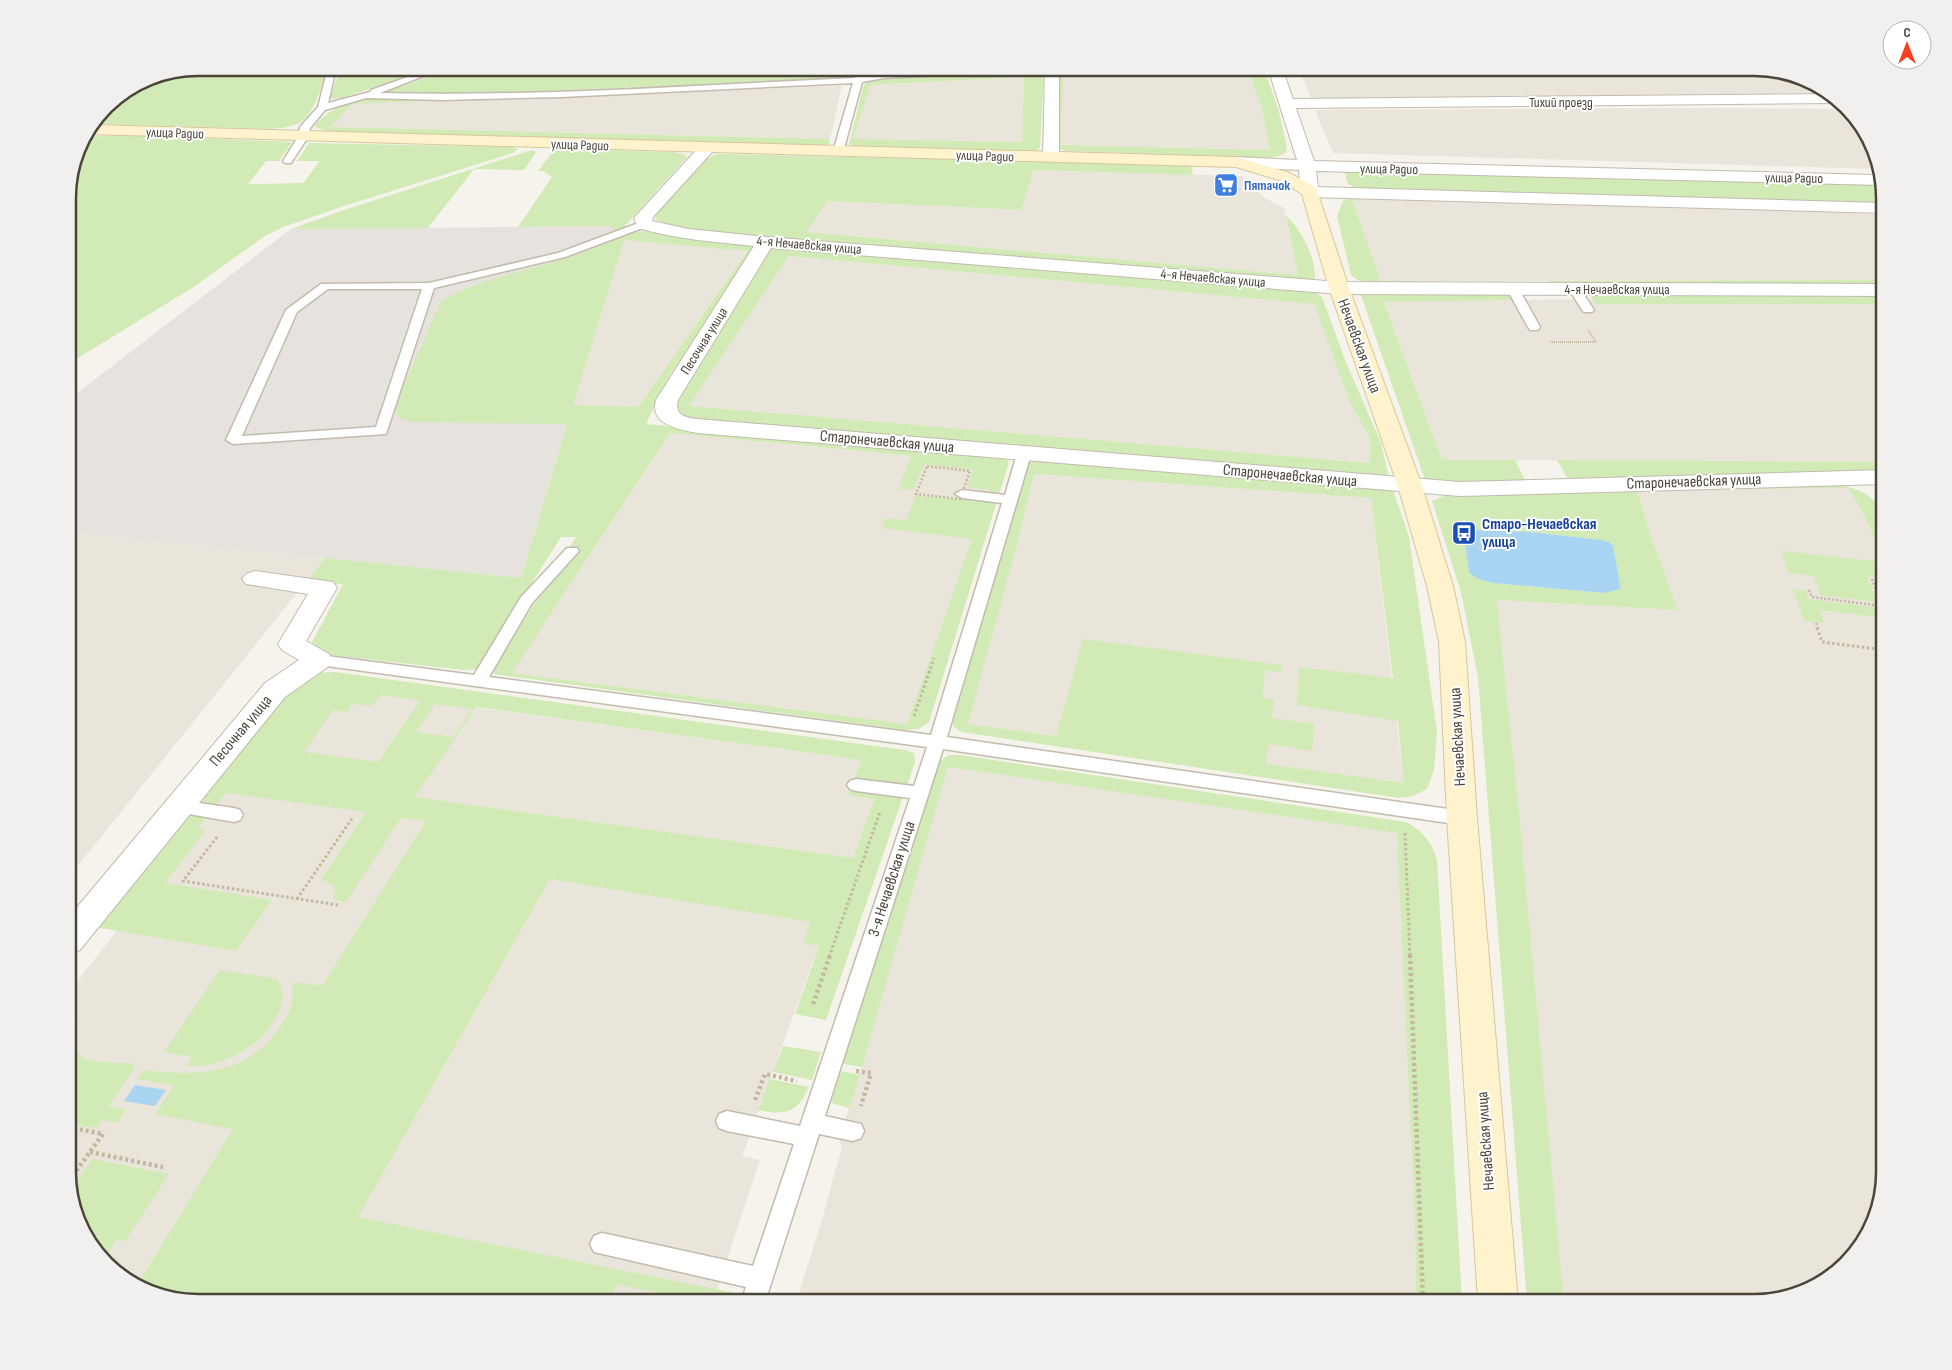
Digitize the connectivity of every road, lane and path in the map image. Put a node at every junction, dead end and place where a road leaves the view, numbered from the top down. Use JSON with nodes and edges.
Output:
{"nodes":[{"id":1,"x":330,"y":76,"type":"edge"},
{"id":2,"x":417,"y":76,"type":"edge"},
{"id":3,"x":860,"y":76,"type":"edge"},
{"id":4,"x":879,"y":76,"type":"edge"},
{"id":5,"x":1052,"y":76,"type":"edge"},
{"id":6,"x":1277,"y":76,"type":"edge"},
{"id":7,"x":858,"y":80,"type":"junction"},
{"id":8,"x":364,"y":95,"type":"junction"},
{"id":9,"x":1825,"y":99,"type":"edge"},
{"id":10,"x":1286,"y":104,"type":"junction"},
{"id":11,"x":322,"y":108,"type":"junction"},
{"id":12,"x":97,"y":130,"type":"edge"},
{"id":13,"x":303,"y":137,"type":"junction"},
{"id":14,"x":707,"y":148,"type":"junction"},
{"id":15,"x":838,"y":152,"type":"junction"},
{"id":16,"x":1050,"y":158,"type":"junction"},
{"id":17,"x":288,"y":161,"type":"dead end"},
{"id":18,"x":1236,"y":162,"type":"junction"},
{"id":19,"x":1309,"y":179,"type":"junction"},
{"id":20,"x":1875,"y":180,"type":"edge"},
{"id":21,"x":1876,"y":208,"type":"edge"},
{"id":22,"x":644,"y":224,"type":"junction"},
{"id":23,"x":766,"y":242,"type":"junction"},
{"id":24,"x":429,"y":286,"type":"junction"},
{"id":25,"x":1339,"y":288,"type":"junction"},
{"id":26,"x":1513,"y":289,"type":"junction"},
{"id":27,"x":1575,"y":289,"type":"junction"},
{"id":28,"x":1876,"y":290,"type":"edge"},
{"id":29,"x":1588,"y":310,"type":"dead end"},
{"id":30,"x":1534,"y":327,"type":"dead end"},
{"id":31,"x":1584,"y":330,"type":"dead end"},
{"id":32,"x":1541,"y":342,"type":"dead end"},
{"id":33,"x":697,"y":426,"type":"joint"},
{"id":34,"x":1024,"y":454,"type":"junction"},
{"id":35,"x":970,"y":471,"type":"dead end"},
{"id":36,"x":1876,"y":477,"type":"edge"},
{"id":37,"x":1410,"y":486,"type":"junction"},
{"id":38,"x":961,"y":497,"type":"joint"},
{"id":39,"x":1010,"y":500,"type":"junction"},
{"id":40,"x":572,"y":551,"type":"dead end"},
{"id":41,"x":255,"y":579,"type":"dead end"},
{"id":42,"x":1872,"y":579,"type":"dead end"},
{"id":43,"x":1809,"y":590,"type":"dead end"},
{"id":44,"x":1876,"y":590,"type":"edge"},
{"id":45,"x":1876,"y":605,"type":"edge"},
{"id":46,"x":1816,"y":623,"type":"dead end"},
{"id":47,"x":1876,"y":649,"type":"edge"},
{"id":48,"x":319,"y":660,"type":"junction"},
{"id":49,"x":478,"y":682,"type":"junction"},
{"id":50,"x":937,"y":742,"type":"junction"},
{"id":51,"x":856,"y":785,"type":"dead end"},
{"id":52,"x":920,"y":794,"type":"junction"},
{"id":53,"x":178,"y":806,"type":"junction"},
{"id":54,"x":1404,"y":810,"type":"junction"},
{"id":55,"x":234,"y":815,"type":"joint"},
{"id":56,"x":353,"y":817,"type":"dead end"},
{"id":57,"x":1462,"y":818,"type":"junction"},
{"id":58,"x":297,"y":899,"type":"junction"},
{"id":59,"x":338,"y":905,"type":"dead end"},
{"id":60,"x":77,"y":930,"type":"edge"},
{"id":61,"x":828,"y":1076,"type":"junction"},
{"id":62,"x":736,"y":1123,"type":"joint"},
{"id":63,"x":77,"y":1129,"type":"edge"},
{"id":64,"x":810,"y":1130,"type":"junction"},
{"id":65,"x":853,"y":1131,"type":"joint"},
{"id":66,"x":90,"y":1152,"type":"junction"},
{"id":67,"x":163,"y":1167,"type":"dead end"},
{"id":68,"x":77,"y":1170,"type":"edge"},
{"id":69,"x":602,"y":1244,"type":"dead end"},
{"id":70,"x":761,"y":1279,"type":"junction"},
{"id":71,"x":756,"y":1294,"type":"edge"},
{"id":72,"x":1423,"y":1294,"type":"edge"},
{"id":73,"x":1497,"y":1294,"type":"edge"}],
"edges":[{"from":1,"to":11,"type":"lane"},
{"from":2,"to":8,"type":"lane"},
{"from":3,"to":7,"type":"lane"},
{"from":4,"to":7,"type":"lane"},
{"from":5,"to":16,"type":"street"},
{"from":6,"to":10,"type":"street","name":"Нечаевская улица"},
{"from":7,"to":8,"type":"lane"},
{"from":7,"to":15,"type":"lane"},
{"from":8,"to":11,"type":"lane"},
{"from":9,"to":10,"type":"street","name":"Тихий проезд"},
{"from":10,"to":19,"type":"street","name":"Нечаевская улица"},
{"from":11,"to":13,"type":"lane"},
{"from":12,"to":13,"type":"street","name":"улица Радио"},
{"from":13,"to":14,"type":"street","name":"улица Радио"},
{"from":13,"to":17,"type":"lane"},
{"from":14,"to":15,"type":"street","name":"улица Радио"},
{"from":14,"to":22,"type":"street"},
{"from":15,"to":16,"type":"street","name":"улица Радио"},
{"from":16,"to":18,"type":"street","name":"улица Радио"},
{"from":18,"to":19,"type":"street","name":"улица Радио"},
{"from":18,"to":19,"type":"street"},
{"from":19,"to":20,"type":"street","name":"улица Радио"},
{"from":19,"to":21,"type":"street","name":"улица Радио"},
{"from":19,"to":25,"type":"street","name":"Нечаевская улица"},
{"from":22,"to":23,"type":"street","name":"4-я Нечаевская улица"},
{"from":22,"to":24,"type":"lane"},
{"from":23,"to":25,"type":"street","name":"4-я Нечаевская улица"},
{"from":23,"to":33,"type":"street","name":"Песочная улица"},
{"from":24,"to":24,"type":"lane"},
{"from":25,"to":26,"type":"street","name":"4-я Нечаевская улица"},
{"from":25,"to":37,"type":"street","name":"Нечаевская улица"},
{"from":26,"to":27,"type":"street","name":"4-я Нечаевская улица"},
{"from":26,"to":30,"type":"lane"},
{"from":27,"to":28,"type":"street","name":"4-я Нечаевская улица"},
{"from":27,"to":29,"type":"lane"},
{"from":31,"to":32,"type":"path"},
{"from":33,"to":34,"type":"street","name":"Старонечаевская улица"},
{"from":34,"to":37,"type":"street","name":"Старонечаевская улица"},
{"from":34,"to":39,"type":"lane","name":"3-я Нечаевская улица"},
{"from":35,"to":38,"type":"path"},
{"from":36,"to":37,"type":"street","name":"Старонечаевская улица"},
{"from":37,"to":57,"type":"street","name":"Нечаевская улица"},
{"from":38,"to":39,"type":"lane"},
{"from":39,"to":50,"type":"lane","name":"3-я Нечаевская улица"},
{"from":40,"to":49,"type":"lane"},
{"from":41,"to":48,"type":"street"},
{"from":42,"to":44,"type":"path"},
{"from":43,"to":45,"type":"path"},
{"from":46,"to":47,"type":"path"},
{"from":48,"to":49,"type":"lane"},
{"from":48,"to":53,"type":"street","name":"Песочная улица"},
{"from":49,"to":50,"type":"lane"},
{"from":50,"to":52,"type":"lane","name":"3-я Нечаевская улица"},
{"from":50,"to":54,"type":"lane"},
{"from":51,"to":52,"type":"lane"},
{"from":52,"to":61,"type":"lane","name":"3-я Нечаевская улица"},
{"from":53,"to":55,"type":"lane"},
{"from":53,"to":60,"type":"street","name":"Песочная улица"},
{"from":54,"to":57,"type":"lane"},
{"from":54,"to":72,"type":"path"},
{"from":55,"to":58,"type":"path"},
{"from":56,"to":58,"type":"path"},
{"from":57,"to":73,"type":"street","name":"Нечаевская улица"},
{"from":58,"to":59,"type":"path"},
{"from":61,"to":62,"type":"path"},
{"from":61,"to":64,"type":"lane","name":"3-я Нечаевская улица"},
{"from":61,"to":65,"type":"path"},
{"from":62,"to":64,"type":"lane"},
{"from":63,"to":66,"type":"path"},
{"from":64,"to":65,"type":"lane"},
{"from":64,"to":70,"type":"lane","name":"3-я Нечаевская улица"},
{"from":66,"to":67,"type":"path"},
{"from":66,"to":68,"type":"path"},
{"from":69,"to":70,"type":"lane"},
{"from":70,"to":71,"type":"lane","name":"3-я Нечаевская улица"}]}
